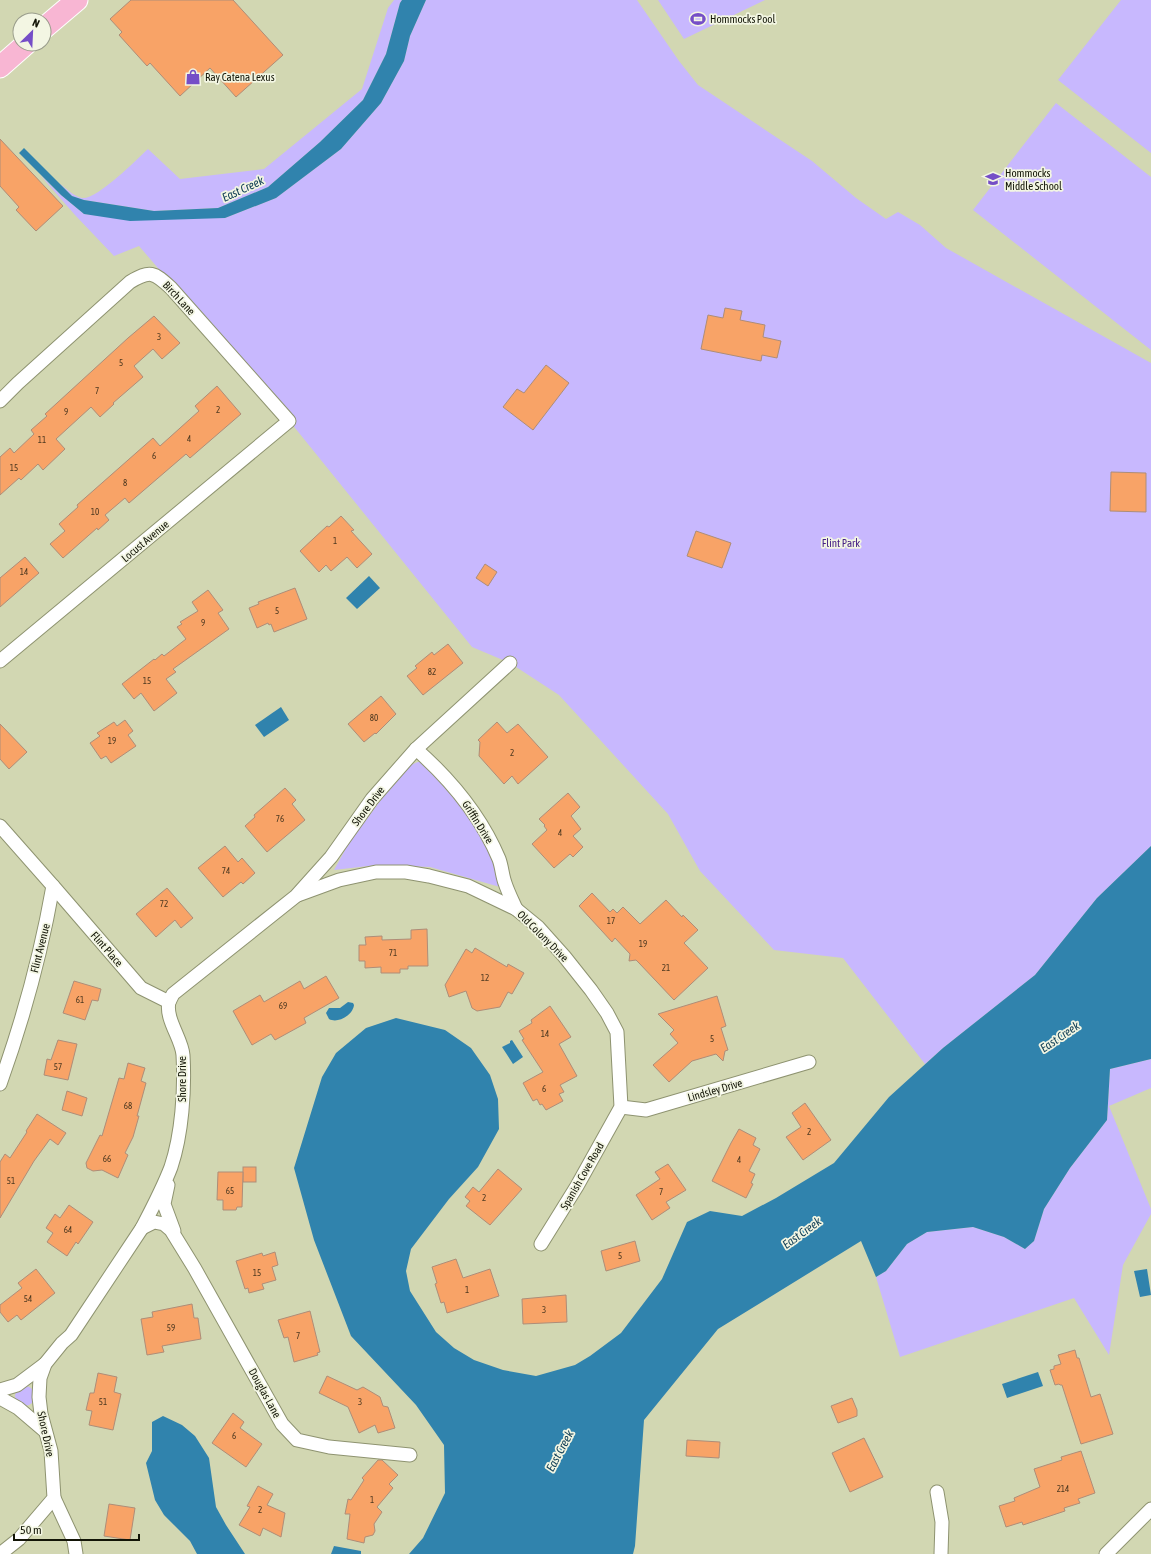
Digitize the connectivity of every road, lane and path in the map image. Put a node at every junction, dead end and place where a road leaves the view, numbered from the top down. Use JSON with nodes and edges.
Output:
{"nodes":[{"id":1,"x":77,"y":0,"type":"edge"},
{"id":2,"x":52,"y":21,"type":"edge"},
{"id":3,"x":17,"y":52,"type":"edge"},
{"id":4,"x":0,"y":67,"type":"edge"},
{"id":5,"x":0,"y":401,"type":"edge"},
{"id":6,"x":289,"y":421,"type":"joint"},
{"id":7,"x":0,"y":661,"type":"edge"},
{"id":8,"x":510,"y":663,"type":"dead end"},
{"id":9,"x":416,"y":749,"type":"junction"},
{"id":10,"x":0,"y":826,"type":"edge"},
{"id":11,"x":53,"y":886,"type":"junction"},
{"id":12,"x":296,"y":896,"type":"junction"},
{"id":13,"x":516,"y":909,"type":"junction"},
{"id":14,"x":169,"y":1002,"type":"junction"},
{"id":15,"x":809,"y":1062,"type":"dead end"},
{"id":16,"x":0,"y":1084,"type":"edge"},
{"id":17,"x":621,"y":1107,"type":"junction"},
{"id":18,"x":171,"y":1167,"type":"junction"},
{"id":19,"x":142,"y":1228,"type":"junction"},
{"id":20,"x":179,"y":1244,"type":"junction"},
{"id":21,"x":541,"y":1244,"type":"dead end"},
{"id":22,"x":44,"y":1364,"type":"junction"},
{"id":23,"x":0,"y":1390,"type":"edge"},
{"id":24,"x":0,"y":1398,"type":"edge"},
{"id":25,"x":46,"y":1431,"type":"junction"},
{"id":26,"x":410,"y":1454,"type":"dead end"},
{"id":27,"x":937,"y":1492,"type":"dead end"},
{"id":28,"x":54,"y":1498,"type":"junction"},
{"id":29,"x":1151,"y":1509,"type":"edge"},
{"id":30,"x":0,"y":1554,"type":"edge"},
{"id":31,"x":76,"y":1554,"type":"edge"},
{"id":32,"x":941,"y":1554,"type":"edge"},
{"id":33,"x":1106,"y":1554,"type":"edge"}],
"edges":[{"from":1,"to":2,"type":"main road"},
{"from":3,"to":4,"type":"main road"},
{"from":5,"to":6,"type":"street","name":"Birch Lane"},
{"from":6,"to":7,"type":"street","name":"Locust Avenue"},
{"from":8,"to":9,"type":"street","name":"Shore Drive"},
{"from":9,"to":12,"type":"street","name":"Shore Drive"},
{"from":9,"to":13,"type":"street","name":"Griffin Drive"},
{"from":10,"to":11,"type":"street"},
{"from":11,"to":14,"type":"street","name":"Flint Place"},
{"from":11,"to":16,"type":"street","name":"Flint Avenue"},
{"from":12,"to":13,"type":"street","name":"Old Colony Drive"},
{"from":12,"to":14,"type":"street","name":"Shore Drive"},
{"from":13,"to":17,"type":"street","name":"Old Colony Drive"},
{"from":14,"to":18,"type":"street","name":"Shore Drive"},
{"from":15,"to":17,"type":"street","name":"Lindsley Drive"},
{"from":17,"to":21,"type":"street","name":"Spanish Cove Road"},
{"from":18,"to":19,"type":"street","name":"Shore Drive"},
{"from":18,"to":20,"type":"street","name":"Douglas Lane"},
{"from":19,"to":20,"type":"street","name":"Douglas Lane"},
{"from":19,"to":22,"type":"street","name":"Shore Drive"},
{"from":20,"to":26,"type":"street","name":"Douglas Lane"},
{"from":22,"to":23,"type":"street"},
{"from":22,"to":25,"type":"street","name":"Shore Drive"},
{"from":24,"to":25,"type":"street"},
{"from":25,"to":28,"type":"street","name":"Shore Drive"},
{"from":27,"to":32,"type":"street"},
{"from":28,"to":30,"type":"street"},
{"from":28,"to":31,"type":"street"},
{"from":29,"to":33,"type":"street"}]}
